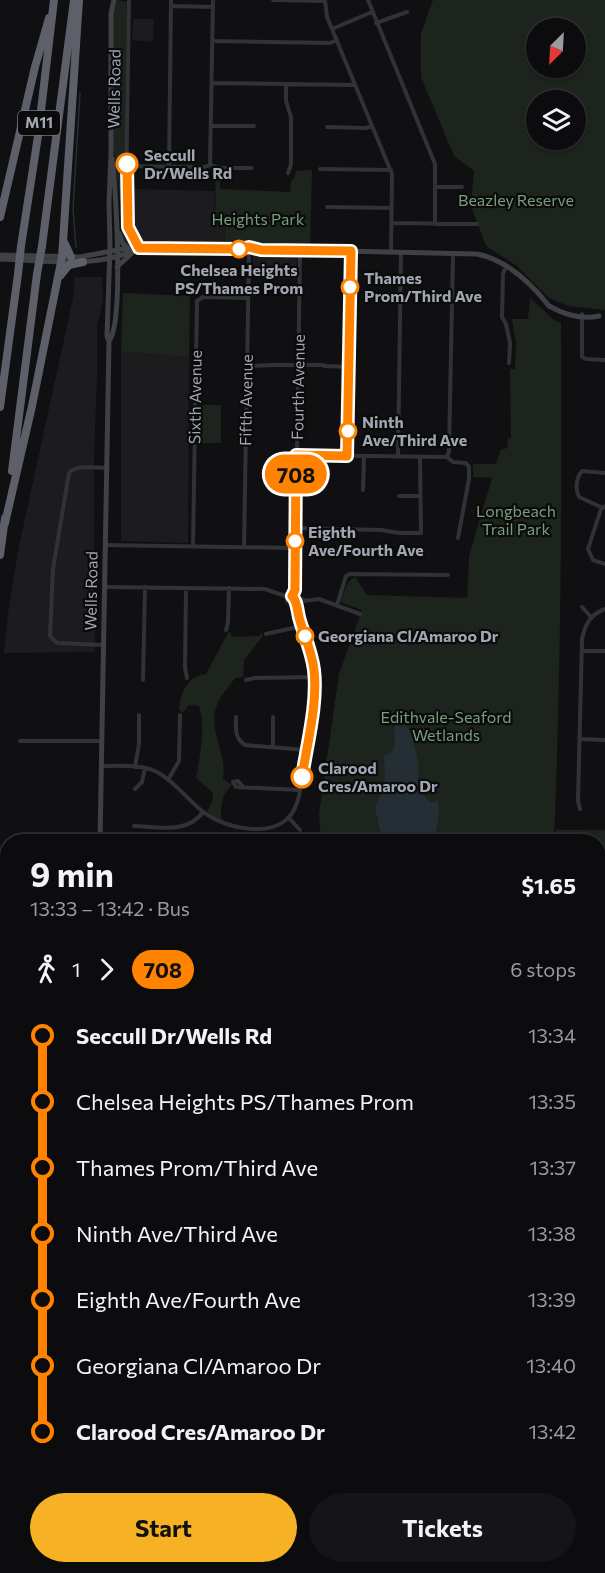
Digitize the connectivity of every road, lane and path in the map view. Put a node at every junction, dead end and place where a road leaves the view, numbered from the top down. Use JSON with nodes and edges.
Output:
{"nodes":[{"id":1,"x":54,"y":0,"type":"edge"},
{"id":2,"x":74,"y":0,"type":"edge"},
{"id":3,"x":79,"y":0,"type":"edge"},
{"id":4,"x":111,"y":0,"type":"edge"},
{"id":5,"x":129,"y":0,"type":"edge"},
{"id":6,"x":171,"y":0,"type":"edge"},
{"id":7,"x":213,"y":0,"type":"edge"},
{"id":8,"x":273,"y":0,"type":"edge"},
{"id":9,"x":288,"y":0,"type":"edge"},
{"id":10,"x":368,"y":0,"type":"edge"},
{"id":11,"x":325,"y":1,"type":"edge"},
{"id":12,"x":171,"y":6,"type":"junction"},
{"id":13,"x":213,"y":7,"type":"junction"},
{"id":14,"x":372,"y":12,"type":"junction"},
{"id":15,"x":407,"y":12,"type":"dead end"},
{"id":16,"x":376,"y":23,"type":"junction"},
{"id":17,"x":332,"y":29,"type":"junction"},
{"id":18,"x":337,"y":40,"type":"junction"},
{"id":19,"x":213,"y":41,"type":"junction"},
{"id":20,"x":212,"y":83,"type":"junction"},
{"id":21,"x":286,"y":84,"type":"junction"},
{"id":22,"x":355,"y":85,"type":"junction"},
{"id":23,"x":211,"y":126,"type":"junction"},
{"id":24,"x":254,"y":126,"type":"dead end"},
{"id":25,"x":372,"y":126,"type":"junction"},
{"id":26,"x":327,"y":127,"type":"dead end"},
{"id":27,"x":210,"y":165,"type":"junction"},
{"id":28,"x":111,"y":166,"type":"junction"},
{"id":29,"x":127,"y":166,"type":"junction"},
{"id":30,"x":169,"y":166,"type":"junction"},
{"id":31,"x":252,"y":168,"type":"dead end"},
{"id":32,"x":320,"y":169,"type":"dead end"},
{"id":33,"x":391,"y":170,"type":"junction"},
{"id":34,"x":288,"y":173,"type":"dead end"},
{"id":35,"x":436,"y":187,"type":"junction"},
{"id":36,"x":462,"y":187,"type":"dead end"},
{"id":37,"x":327,"y":207,"type":"dead end"},
{"id":38,"x":392,"y":208,"type":"junction"},
{"id":39,"x":0,"y":217,"type":"edge"},
{"id":40,"x":392,"y":223,"type":"junction"},
{"id":41,"x":435,"y":224,"type":"junction"},
{"id":42,"x":477,"y":224,"type":"dead end"},
{"id":43,"x":117,"y":228,"type":"junction"},
{"id":44,"x":128,"y":248,"type":"junction"},
{"id":45,"x":137,"y":249,"type":"junction"},
{"id":46,"x":249,"y":250,"type":"junction"},
{"id":47,"x":300,"y":250,"type":"junction"},
{"id":48,"x":351,"y":251,"type":"junction"},
{"id":49,"x":391,"y":252,"type":"junction"},
{"id":50,"x":402,"y":252,"type":"junction"},
{"id":51,"x":117,"y":253,"type":"junction"},
{"id":52,"x":453,"y":253,"type":"junction"},
{"id":53,"x":110,"y":255,"type":"junction"},
{"id":54,"x":0,"y":257,"type":"edge"},
{"id":55,"x":64,"y":258,"type":"junction"},
{"id":56,"x":98,"y":261,"type":"junction"},
{"id":57,"x":83,"y":262,"type":"junction"},
{"id":58,"x":507,"y":265,"type":"junction"},
{"id":59,"x":117,"y":267,"type":"junction"},
{"id":60,"x":110,"y":279,"type":"junction"},
{"id":61,"x":58,"y":281,"type":"junction"},
{"id":62,"x":248,"y":298,"type":"junction"},
{"id":63,"x":582,"y":315,"type":"junction"},
{"id":64,"x":602,"y":316,"type":"edge"},
{"id":65,"x":109,"y":340,"type":"junction"},
{"id":66,"x":605,"y":360,"type":"edge"},
{"id":67,"x":509,"y":363,"type":"dead end"},
{"id":68,"x":298,"y":365,"type":"junction"},
{"id":69,"x":247,"y":366,"type":"junction"},
{"id":70,"x":349,"y":367,"type":"junction"},
{"id":71,"x":0,"y":407,"type":"edge"},
{"id":72,"x":296,"y":455,"type":"junction"},
{"id":73,"x":347,"y":456,"type":"junction"},
{"id":74,"x":364,"y":456,"type":"junction"},
{"id":75,"x":398,"y":457,"type":"junction"},
{"id":76,"x":447,"y":457,"type":"junction"},
{"id":77,"x":420,"y":458,"type":"junction"},
{"id":78,"x":106,"y":468,"type":"junction"},
{"id":79,"x":605,"y":473,"type":"edge"},
{"id":80,"x":363,"y":490,"type":"dead end"},
{"id":81,"x":399,"y":496,"type":"dead end"},
{"id":82,"x":420,"y":496,"type":"junction"},
{"id":83,"x":604,"y":507,"type":"edge"},
{"id":84,"x":5,"y":523,"type":"junction"},
{"id":85,"x":295,"y":528,"type":"junction"},
{"id":86,"x":458,"y":538,"type":"dead end"},
{"id":87,"x":105,"y":545,"type":"junction"},
{"id":88,"x":193,"y":546,"type":"junction"},
{"id":89,"x":244,"y":547,"type":"junction"},
{"id":90,"x":295,"y":548,"type":"junction"},
{"id":91,"x":0,"y":555,"type":"edge"},
{"id":92,"x":605,"y":564,"type":"edge"},
{"id":93,"x":448,"y":575,"type":"dead end"},
{"id":94,"x":105,"y":587,"type":"junction"},
{"id":95,"x":145,"y":587,"type":"junction"},
{"id":96,"x":186,"y":588,"type":"junction"},
{"id":97,"x":229,"y":588,"type":"junction"},
{"id":98,"x":292,"y":600,"type":"junction"},
{"id":99,"x":308,"y":600,"type":"junction"},
{"id":100,"x":301,"y":602,"type":"junction"},
{"id":101,"x":337,"y":605,"type":"junction"},
{"id":102,"x":298,"y":608,"type":"junction"},
{"id":103,"x":582,"y":608,"type":"dead end"},
{"id":104,"x":605,"y":609,"type":"edge"},
{"id":105,"x":360,"y":614,"type":"dead end"},
{"id":106,"x":298,"y":616,"type":"junction"},
{"id":107,"x":591,"y":617,"type":"junction"},
{"id":108,"x":302,"y":626,"type":"junction"},
{"id":109,"x":226,"y":630,"type":"dead end"},
{"id":110,"x":266,"y":634,"type":"dead end"},
{"id":111,"x":103,"y":645,"type":"junction"},
{"id":112,"x":582,"y":651,"type":"junction"},
{"id":113,"x":605,"y":651,"type":"edge"},
{"id":114,"x":315,"y":677,"type":"junction"},
{"id":115,"x":187,"y":678,"type":"dead end"},
{"id":116,"x":143,"y":680,"type":"dead end"},
{"id":117,"x":246,"y":680,"type":"dead end"},
{"id":118,"x":139,"y":715,"type":"dead end"},
{"id":119,"x":180,"y":716,"type":"dead end"},
{"id":120,"x":236,"y":717,"type":"dead end"},
{"id":121,"x":273,"y":717,"type":"dead end"},
{"id":122,"x":579,"y":739,"type":"junction"},
{"id":123,"x":605,"y":740,"type":"edge"},
{"id":124,"x":20,"y":741,"type":"dead end"},
{"id":125,"x":102,"y":741,"type":"junction"},
{"id":126,"x":273,"y":747,"type":"junction"},
{"id":127,"x":306,"y":750,"type":"junction"},
{"id":128,"x":101,"y":766,"type":"junction"},
{"id":129,"x":135,"y":767,"type":"junction"},
{"id":130,"x":145,"y":768,"type":"junction"},
{"id":131,"x":168,"y":780,"type":"junction"},
{"id":132,"x":243,"y":787,"type":"dead end"},
{"id":133,"x":135,"y":789,"type":"dead end"},
{"id":134,"x":300,"y":790,"type":"junction"},
{"id":135,"x":580,"y":809,"type":"dead end"},
{"id":136,"x":203,"y":812,"type":"junction"},
{"id":137,"x":289,"y":818,"type":"junction"},
{"id":138,"x":135,"y":826,"type":"dead end"},
{"id":139,"x":300,"y":830,"type":"dead end"},
{"id":140,"x":100,"y":834,"type":"edge"}],
"edges":[{"from":1,"to":39,"type":"highway"},
{"from":1,"to":71,"type":"highway","number":"M11","bridge":true},
{"from":2,"to":84,"type":"highway","number":"M11","bridge":true},
{"from":3,"to":55,"type":"highway"},
{"from":4,"to":28,"type":"main road","name":"Wells Road"},
{"from":5,"to":29,"type":"street","name":"Wells Road"},
{"from":6,"to":12,"type":"street"},
{"from":7,"to":13,"type":"street"},
{"from":8,"to":9,"type":"street"},
{"from":9,"to":11,"type":"street"},
{"from":10,"to":14,"type":"street"},
{"from":11,"to":17,"type":"street"},
{"from":12,"to":13,"type":"street"},
{"from":12,"to":30,"type":"street"},
{"from":13,"to":19,"type":"street"},
{"from":14,"to":16,"type":"street"},
{"from":14,"to":17,"type":"street"},
{"from":15,"to":16,"type":"street"},
{"from":16,"to":35,"type":"street"},
{"from":17,"to":18,"type":"street"},
{"from":18,"to":19,"type":"street"},
{"from":18,"to":22,"type":"street"},
{"from":19,"to":20,"type":"street"},
{"from":20,"to":21,"type":"street"},
{"from":20,"to":23,"type":"street"},
{"from":21,"to":22,"type":"street"},
{"from":21,"to":34,"type":"street"},
{"from":22,"to":25,"type":"street"},
{"from":23,"to":24,"type":"street"},
{"from":23,"to":27,"type":"street"},
{"from":25,"to":26,"type":"street"},
{"from":25,"to":33,"type":"street"},
{"from":27,"to":30,"type":"street"},
{"from":27,"to":31,"type":"street"},
{"from":28,"to":29,"type":"street"},
{"from":28,"to":43,"type":"main road","name":"Wells Road"},
{"from":28,"to":53,"type":"main road","name":"Wells Road"},
{"from":29,"to":30,"type":"street"},
{"from":29,"to":45,"type":"street","name":"Wells Road"},
{"from":32,"to":33,"type":"street"},
{"from":33,"to":38,"type":"street"},
{"from":35,"to":36,"type":"street"},
{"from":35,"to":41,"type":"street"},
{"from":37,"to":38,"type":"street"},
{"from":38,"to":40,"type":"street"},
{"from":40,"to":41,"type":"street"},
{"from":40,"to":49,"type":"street"},
{"from":41,"to":42,"type":"street"},
{"from":43,"to":44,"type":"main road"},
{"from":43,"to":51,"type":"main road","name":"Wells Road"},
{"from":44,"to":45,"type":"main road"},
{"from":44,"to":51,"type":"main road"},
{"from":45,"to":46,"type":"main road"},
{"from":45,"to":51,"type":"main road"},
{"from":45,"to":59,"type":"main road"},
{"from":46,"to":47,"type":"main road"},
{"from":46,"to":62,"type":"street","name":"Fifth Avenue"},
{"from":47,"to":48,"type":"main road"},
{"from":47,"to":68,"type":"street","name":"Fourth Avenue"},
{"from":48,"to":49,"type":"main road"},
{"from":48,"to":70,"type":"street"},
{"from":49,"to":50,"type":"main road"},
{"from":50,"to":52,"type":"main road"},
{"from":50,"to":75,"type":"street"},
{"from":51,"to":53,"type":"main road"},
{"from":51,"to":59,"type":"main road","name":"Wells Road"},
{"from":52,"to":58,"type":"main road"},
{"from":52,"to":76,"type":"street"},
{"from":53,"to":55,"type":"main road"},
{"from":53,"to":56,"type":"main road"},
{"from":53,"to":60,"type":"main road","name":"Wells Road"},
{"from":54,"to":55,"type":"main road"},
{"from":55,"to":57,"type":"main road"},
{"from":55,"to":61,"type":"highway"},
{"from":56,"to":57,"type":"main road"},
{"from":56,"to":60,"type":"main road"},
{"from":57,"to":61,"type":"highway"},
{"from":58,"to":63,"type":"main road"},
{"from":58,"to":67,"type":"street"},
{"from":59,"to":65,"type":"main road","name":"Wells Road"},
{"from":60,"to":65,"type":"main road","name":"Wells Road"},
{"from":61,"to":84,"type":"highway"},
{"from":62,"to":69,"type":"street","name":"Fifth Avenue"},
{"from":62,"to":88,"type":"street","name":"Sixth Avenue"},
{"from":63,"to":64,"type":"main road"},
{"from":63,"to":66,"type":"street"},
{"from":65,"to":78,"type":"main road","name":"Wells Road"},
{"from":68,"to":69,"type":"street"},
{"from":68,"to":70,"type":"street"},
{"from":68,"to":72,"type":"street","name":"Fourth Avenue"},
{"from":69,"to":89,"type":"street","name":"Fifth Avenue"},
{"from":70,"to":73,"type":"street"},
{"from":72,"to":73,"type":"street"},
{"from":72,"to":85,"type":"street","name":"Fourth Avenue"},
{"from":73,"to":74,"type":"street"},
{"from":74,"to":75,"type":"street"},
{"from":74,"to":80,"type":"street"},
{"from":75,"to":77,"type":"street"},
{"from":76,"to":77,"type":"street"},
{"from":76,"to":86,"type":"street"},
{"from":77,"to":82,"type":"street"},
{"from":78,"to":87,"type":"main road","name":"Wells Road"},
{"from":78,"to":111,"type":"street"},
{"from":79,"to":83,"type":"street"},
{"from":81,"to":82,"type":"street"},
{"from":82,"to":85,"type":"street"},
{"from":83,"to":92,"type":"street"},
{"from":84,"to":91,"type":"highway","number":"M11"},
{"from":85,"to":90,"type":"street","name":"Fourth Avenue"},
{"from":87,"to":88,"type":"street"},
{"from":87,"to":94,"type":"main road","name":"Wells Road"},
{"from":88,"to":89,"type":"street"},
{"from":89,"to":90,"type":"street"},
{"from":90,"to":98,"type":"street","name":"Fourth Avenue"},
{"from":93,"to":101,"type":"street"},
{"from":94,"to":95,"type":"street"},
{"from":94,"to":111,"type":"main road","name":"Wells Road"},
{"from":95,"to":96,"type":"street"},
{"from":95,"to":116,"type":"street"},
{"from":96,"to":97,"type":"street"},
{"from":96,"to":115,"type":"street"},
{"from":97,"to":98,"type":"street"},
{"from":97,"to":109,"type":"street"},
{"from":98,"to":99,"type":"street"},
{"from":98,"to":100,"type":"street"},
{"from":98,"to":102,"type":"street"},
{"from":98,"to":106,"type":"street"},
{"from":99,"to":100,"type":"street"},
{"from":99,"to":101,"type":"street"},
{"from":100,"to":102,"type":"street"},
{"from":101,"to":105,"type":"street"},
{"from":102,"to":106,"type":"street"},
{"from":103,"to":107,"type":"street"},
{"from":104,"to":107,"type":"street"},
{"from":106,"to":108,"type":"street"},
{"from":107,"to":112,"type":"street"},
{"from":108,"to":110,"type":"street"},
{"from":108,"to":114,"type":"street"},
{"from":111,"to":125,"type":"main road","name":"Wells Road"},
{"from":112,"to":113,"type":"street"},
{"from":112,"to":122,"type":"street"},
{"from":114,"to":117,"type":"street"},
{"from":114,"to":127,"type":"street"},
{"from":118,"to":129,"type":"street"},
{"from":119,"to":131,"type":"street"},
{"from":120,"to":126,"type":"street"},
{"from":121,"to":126,"type":"street"},
{"from":122,"to":123,"type":"street"},
{"from":122,"to":135,"type":"street"},
{"from":124,"to":125,"type":"street"},
{"from":125,"to":128,"type":"main road","name":"Wells Road"},
{"from":126,"to":127,"type":"street"},
{"from":127,"to":134,"type":"street"},
{"from":128,"to":129,"type":"street"},
{"from":128,"to":140,"type":"main road","name":"Wells Road"},
{"from":129,"to":130,"type":"street"},
{"from":130,"to":131,"type":"street"},
{"from":130,"to":133,"type":"street"},
{"from":131,"to":136,"type":"street"},
{"from":132,"to":134,"type":"street"},
{"from":134,"to":137,"type":"street"},
{"from":136,"to":137,"type":"street"},
{"from":136,"to":138,"type":"street"},
{"from":137,"to":139,"type":"street"}]}
